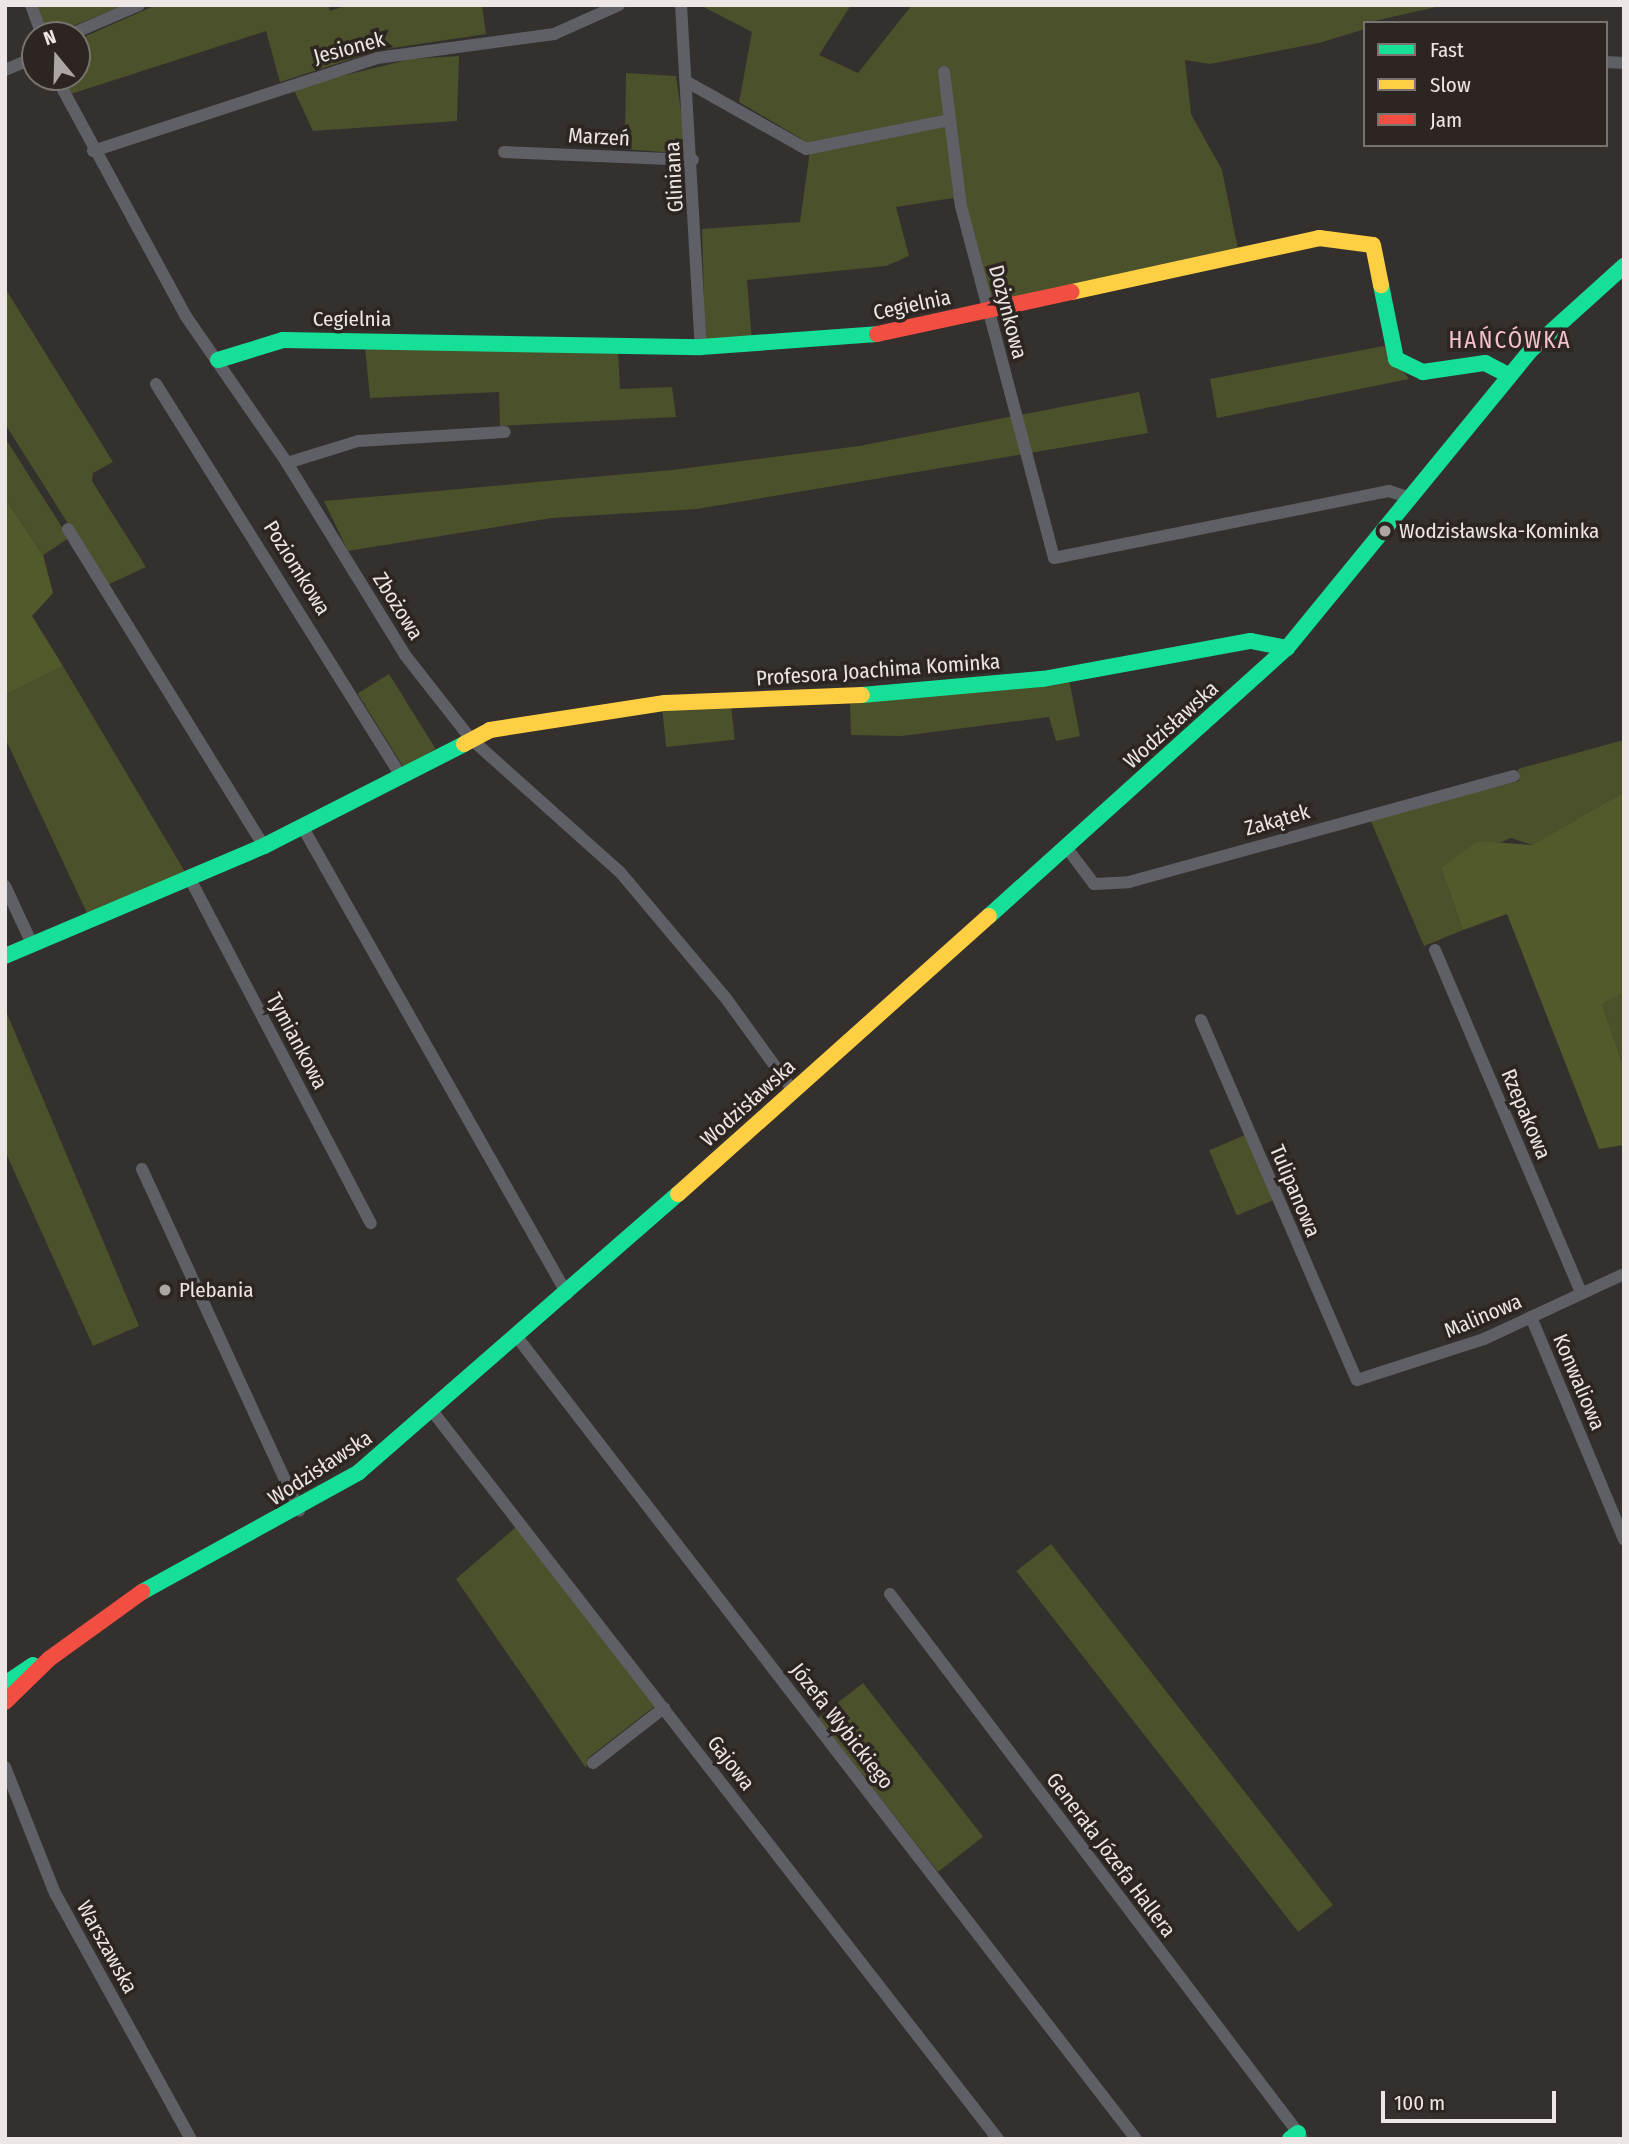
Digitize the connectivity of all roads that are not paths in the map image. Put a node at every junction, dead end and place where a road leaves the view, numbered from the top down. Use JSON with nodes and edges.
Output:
{"nodes":[{"id":1,"x":139,"y":5,"type":"edge"},
{"id":2,"x":619,"y":5,"type":"edge"},
{"id":3,"x":681,"y":5,"type":"edge"},
{"id":4,"x":91,"y":26,"type":"edge"},
{"id":5,"x":944,"y":72,"type":"dead end"},
{"id":6,"x":689,"y":83,"type":"junction"},
{"id":7,"x":63,"y":91,"type":"edge"},
{"id":8,"x":950,"y":120,"type":"junction"},
{"id":9,"x":93,"y":151,"type":"junction"},
{"id":10,"x":504,"y":152,"type":"dead end"},
{"id":11,"x":693,"y":160,"type":"junction"},
{"id":12,"x":1620,"y":271,"type":"edge"},
{"id":13,"x":988,"y":310,"type":"junction"},
{"id":14,"x":701,"y":347,"type":"junction"},
{"id":15,"x":218,"y":360,"type":"junction"},
{"id":16,"x":1509,"y":375,"type":"junction"},
{"id":17,"x":156,"y":384,"type":"dead end"},
{"id":18,"x":505,"y":432,"type":"dead end"},
{"id":19,"x":288,"y":463,"type":"junction"},
{"id":20,"x":1411,"y":498,"type":"junction"},
{"id":21,"x":68,"y":529,"type":"dead end"},
{"id":22,"x":1287,"y":648,"type":"junction"},
{"id":23,"x":470,"y":738,"type":"junction"},
{"id":24,"x":400,"y":775,"type":"junction"},
{"id":25,"x":1514,"y":776,"type":"dead end"},
{"id":26,"x":302,"y":826,"type":"junction"},
{"id":27,"x":264,"y":845,"type":"junction"},
{"id":28,"x":1066,"y":847,"type":"junction"},
{"id":29,"x":189,"y":877,"type":"junction"},
{"id":30,"x":5,"y":886,"type":"edge"},
{"id":31,"x":32,"y":944,"type":"junction"},
{"id":32,"x":1435,"y":950,"type":"dead end"},
{"id":33,"x":5,"y":956,"type":"edge"},
{"id":34,"x":1201,"y":1020,"type":"dead end"},
{"id":35,"x":793,"y":1091,"type":"junction"},
{"id":36,"x":142,"y":1169,"type":"dead end"},
{"id":37,"x":371,"y":1223,"type":"dead end"},
{"id":38,"x":1624,"y":1274,"type":"edge"},
{"id":39,"x":1581,"y":1293,"type":"junction"},
{"id":40,"x":567,"y":1294,"type":"junction"},
{"id":41,"x":1531,"y":1317,"type":"junction"},
{"id":42,"x":517,"y":1337,"type":"junction"},
{"id":43,"x":1354,"y":1377,"type":"joint"},
{"id":44,"x":433,"y":1412,"type":"junction"},
{"id":45,"x":299,"y":1511,"type":"junction"},
{"id":46,"x":1624,"y":1539,"type":"edge"},
{"id":47,"x":890,"y":1594,"type":"dead end"},
{"id":48,"x":49,"y":1659,"type":"junction"},
{"id":49,"x":5,"y":1684,"type":"edge"},
{"id":50,"x":5,"y":1702,"type":"edge"},
{"id":51,"x":664,"y":1708,"type":"junction"},
{"id":52,"x":593,"y":1763,"type":"dead end"},
{"id":53,"x":5,"y":1767,"type":"edge"},
{"id":54,"x":1297,"y":2137,"type":"edge"},
{"id":55,"x":191,"y":2139,"type":"edge"},
{"id":56,"x":998,"y":2139,"type":"edge"},
{"id":57,"x":1136,"y":2139,"type":"edge"}],
"edges":[{"from":1,"to":4,"type":"street"},
{"from":2,"to":9,"type":"street","name":"Jesionek"},
{"from":3,"to":6,"type":"street","name":"Gliniana"},
{"from":5,"to":8,"type":"street","name":"Dożynkowa"},
{"from":6,"to":8,"type":"street"},
{"from":6,"to":11,"type":"street","name":"Gliniana"},
{"from":7,"to":9,"type":"street","name":"Zbożowa"},
{"from":8,"to":13,"type":"street","name":"Dożynkowa"},
{"from":9,"to":15,"type":"street","name":"Zbożowa"},
{"from":10,"to":11,"type":"street","name":"Marzeń"},
{"from":11,"to":14,"type":"street","name":"Gliniana"},
{"from":12,"to":16,"type":"street","name":"Wodzisławska"},
{"from":13,"to":14,"type":"street","name":"Cegielnia"},
{"from":13,"to":16,"type":"street","name":"Cegielnia"},
{"from":13,"to":20,"type":"street","name":"Dożynkowa"},
{"from":14,"to":15,"type":"street","name":"Cegielnia"},
{"from":15,"to":19,"type":"street","name":"Zbożowa"},
{"from":16,"to":20,"type":"street","name":"Wodzisławska"},
{"from":17,"to":24,"type":"street","name":"Poziomkowa"},
{"from":18,"to":19,"type":"street"},
{"from":19,"to":23,"type":"street","name":"Zbożowa"},
{"from":20,"to":22,"type":"street","name":"Wodzisławska"},
{"from":21,"to":27,"type":"street"},
{"from":22,"to":23,"type":"street","name":"Profesora Joachima Kominka"},
{"from":22,"to":28,"type":"street","name":"Wodzisławska"},
{"from":23,"to":24,"type":"street"},
{"from":23,"to":35,"type":"street","name":"Zbożowa"},
{"from":24,"to":26,"type":"street"},
{"from":25,"to":28,"type":"street","name":"Zakątek"},
{"from":26,"to":27,"type":"street"},
{"from":26,"to":40,"type":"street"},
{"from":27,"to":29,"type":"street"},
{"from":28,"to":35,"type":"street","name":"Wodzisławska"},
{"from":29,"to":31,"type":"street"},
{"from":29,"to":37,"type":"street","name":"Tymiankowa"},
{"from":30,"to":31,"type":"street"},
{"from":31,"to":33,"type":"street"},
{"from":32,"to":39,"type":"street","name":"Rzepakowa"},
{"from":34,"to":43,"type":"street","name":"Tulipanowa"},
{"from":35,"to":40,"type":"street","name":"Wodzisławska"},
{"from":36,"to":45,"type":"street"},
{"from":38,"to":39,"type":"street","name":"Malinowa"},
{"from":39,"to":41,"type":"street","name":"Malinowa"},
{"from":40,"to":42,"type":"street","name":"Wodzisławska"},
{"from":41,"to":43,"type":"street","name":"Malinowa"},
{"from":41,"to":46,"type":"street","name":"Konwaliowa"},
{"from":42,"to":44,"type":"street","name":"Wodzisławska"},
{"from":42,"to":57,"type":"street","name":"Józefa Wybickiego"},
{"from":44,"to":45,"type":"street","name":"Wodzisławska"},
{"from":44,"to":51,"type":"street","name":"Gajowa"},
{"from":45,"to":48,"type":"street","name":"Wodzisławska"},
{"from":47,"to":54,"type":"street","name":"Generała Józefa Hallera"},
{"from":48,"to":49,"type":"street","name":"Wodzisławska"},
{"from":48,"to":50,"type":"street","name":"Wodzisławska"},
{"from":51,"to":52,"type":"street"},
{"from":51,"to":56,"type":"street","name":"Gajowa"},
{"from":53,"to":55,"type":"street","name":"Warszawska"}]}
